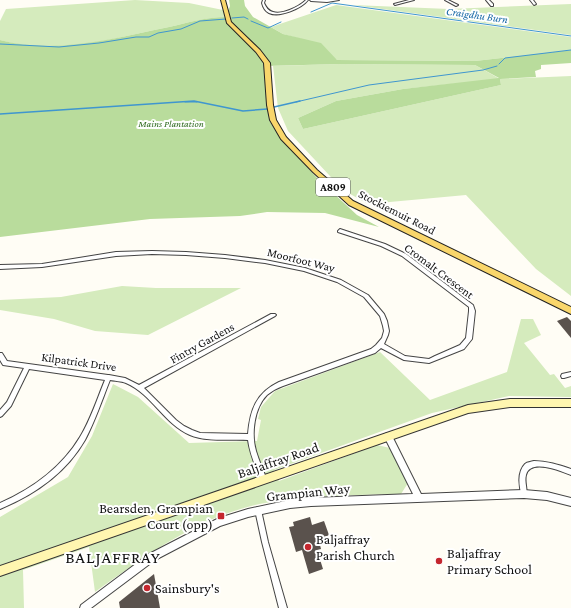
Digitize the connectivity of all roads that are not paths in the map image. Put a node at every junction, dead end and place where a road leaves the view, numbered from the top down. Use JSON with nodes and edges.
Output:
{"nodes":[{"id":1,"x":223,"y":0,"type":"edge"},
{"id":2,"x":264,"y":0,"type":"edge"},
{"id":3,"x":307,"y":0,"type":"edge"},
{"id":4,"x":311,"y":0,"type":"edge"},
{"id":5,"x":338,"y":0,"type":"edge"},
{"id":6,"x":413,"y":0,"type":"edge"},
{"id":7,"x":446,"y":0,"type":"edge"},
{"id":8,"x":531,"y":0,"type":"edge"},
{"id":9,"x":453,"y":1,"type":"edge"},
{"id":10,"x":536,"y":2,"type":"edge"},
{"id":11,"x":395,"y":4,"type":"dead end"},
{"id":12,"x":457,"y":5,"type":"dead end"},
{"id":13,"x":340,"y":231,"type":"dead end"},
{"id":14,"x":0,"y":268,"type":"edge"},
{"id":15,"x":571,"y":311,"type":"edge"},
{"id":16,"x":273,"y":315,"type":"dead end"},
{"id":17,"x":381,"y":345,"type":"junction"},
{"id":18,"x":0,"y":355,"type":"edge"},
{"id":19,"x":3,"y":364,"type":"edge"},
{"id":20,"x":28,"y":366,"type":"junction"},
{"id":21,"x":571,"y":374,"type":"edge"},
{"id":22,"x":564,"y":376,"type":"dead end"},
{"id":23,"x":109,"y":378,"type":"junction"},
{"id":24,"x":139,"y":388,"type":"junction"},
{"id":25,"x":571,"y":403,"type":"edge"},
{"id":26,"x":0,"y":414,"type":"edge"},
{"id":27,"x":251,"y":436,"type":"junction"},
{"id":28,"x":388,"y":436,"type":"junction"},
{"id":29,"x":571,"y":472,"type":"edge"},
{"id":30,"x":264,"y":480,"type":"junction"},
{"id":31,"x":524,"y":494,"type":"junction"},
{"id":32,"x":419,"y":498,"type":"junction"},
{"id":33,"x":571,"y":502,"type":"edge"},
{"id":34,"x":0,"y":506,"type":"edge"},
{"id":35,"x":258,"y":510,"type":"junction"},
{"id":36,"x":0,"y":571,"type":"edge"},
{"id":37,"x":84,"y":608,"type":"edge"},
{"id":38,"x":283,"y":608,"type":"edge"}],
"edges":[{"from":1,"to":15,"type":"main road","name":"Stockiemuir Road","number":"A809"},
{"from":2,"to":3,"type":"street"},
{"from":4,"to":5,"type":"street"},
{"from":6,"to":11,"type":"street"},
{"from":7,"to":9,"type":"street"},
{"from":8,"to":10,"type":"street"},
{"from":9,"to":12,"type":"street"},
{"from":13,"to":17,"type":"street","name":"Cromalt Crescent"},
{"from":14,"to":17,"type":"street","name":"Moorfoot Way"},
{"from":16,"to":24,"type":"street","name":"Fintry Gardens"},
{"from":17,"to":27,"type":"street"},
{"from":18,"to":19,"type":"street","name":"Kilpatrick Drive"},
{"from":19,"to":20,"type":"street","name":"Kilpatrick Drive"},
{"from":20,"to":23,"type":"street","name":"Kilpatrick Drive"},
{"from":20,"to":26,"type":"street"},
{"from":21,"to":22,"type":"street"},
{"from":23,"to":24,"type":"street","name":"Kilpatrick Drive"},
{"from":23,"to":34,"type":"street"},
{"from":24,"to":27,"type":"street","name":"Kilpatrick Drive"},
{"from":25,"to":28,"type":"main road","name":"Baljaffray Road"},
{"from":27,"to":30,"type":"street"},
{"from":28,"to":30,"type":"main road","name":"Baljaffray Road"},
{"from":28,"to":32,"type":"street"},
{"from":29,"to":31,"type":"street"},
{"from":30,"to":36,"type":"main road","name":"Baljaffray Road"},
{"from":31,"to":32,"type":"street","name":"Grampian Way"},
{"from":31,"to":33,"type":"street","name":"Grampian Way"},
{"from":32,"to":35,"type":"street","name":"Grampian Way"},
{"from":35,"to":37,"type":"street","name":"Grampian Way"},
{"from":35,"to":38,"type":"street"}]}
